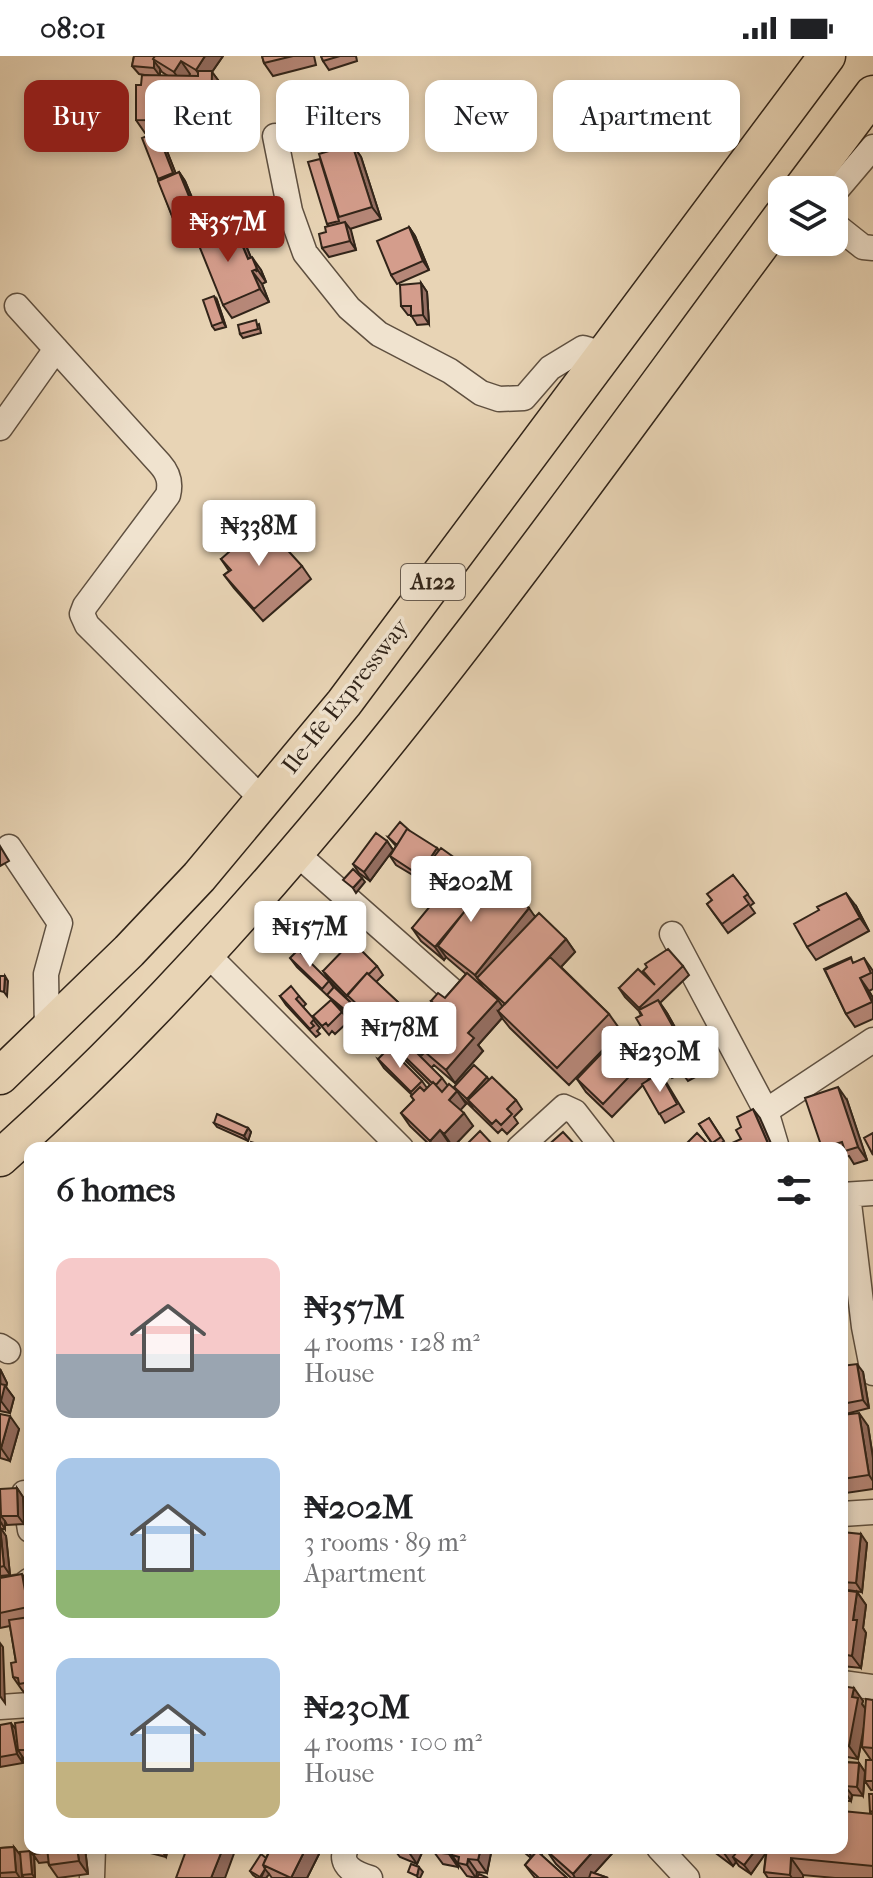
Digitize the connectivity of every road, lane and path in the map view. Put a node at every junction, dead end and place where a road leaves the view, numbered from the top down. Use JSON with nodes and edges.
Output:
{"nodes":[{"id":1,"x":827,"y":56,"type":"edge"},
{"id":2,"x":873,"y":94,"type":"edge"},
{"id":3,"x":275,"y":136,"type":"dead end"},
{"id":4,"x":873,"y":147,"type":"edge"},
{"id":5,"x":812,"y":176,"type":"edge"},
{"id":6,"x":848,"y":176,"type":"edge"},
{"id":7,"x":768,"y":235,"type":"edge"},
{"id":8,"x":848,"y":235,"type":"edge"},
{"id":9,"x":873,"y":248,"type":"edge"},
{"id":10,"x":17,"y":306,"type":"dead end"},
{"id":11,"x":56,"y":349,"type":"junction"},
{"id":12,"x":604,"y":354,"type":"junction"},
{"id":13,"x":0,"y":428,"type":"edge"},
{"id":14,"x":263,"y":800,"type":"junction"},
{"id":15,"x":9,"y":847,"type":"dead end"},
{"id":16,"x":296,"y":853,"type":"junction"},
{"id":17,"x":672,"y":934,"type":"dead end"},
{"id":18,"x":206,"y":953,"type":"junction"},
{"id":19,"x":456,"y":994,"type":"edge"},
{"id":20,"x":47,"y":1032,"type":"junction"},
{"id":21,"x":873,"y":1040,"type":"edge"},
{"id":22,"x":0,"y":1076,"type":"edge"},
{"id":23,"x":766,"y":1111,"type":"junction"},
{"id":24,"x":395,"y":1142,"type":"edge"},
{"id":25,"x":526,"y":1142,"type":"edge"},
{"id":26,"x":598,"y":1142,"type":"edge"},
{"id":27,"x":775,"y":1142,"type":"edge"},
{"id":28,"x":0,"y":1158,"type":"edge"},
{"id":29,"x":873,"y":1193,"type":"edge"},
{"id":30,"x":848,"y":1195,"type":"edge"},
{"id":31,"x":848,"y":1245,"type":"edge"},
{"id":32,"x":853,"y":1329,"type":"edge"},
{"id":33,"x":873,"y":1373,"type":"edge"},
{"id":34,"x":873,"y":1512,"type":"edge"},
{"id":35,"x":848,"y":1514,"type":"edge"},
{"id":36,"x":24,"y":1584,"type":"edge"},
{"id":37,"x":0,"y":1590,"type":"edge"},
{"id":38,"x":848,"y":1684,"type":"edge"},
{"id":39,"x":873,"y":1687,"type":"edge"},
{"id":40,"x":24,"y":1705,"type":"edge"},
{"id":41,"x":0,"y":1707,"type":"edge"},
{"id":42,"x":93,"y":1854,"type":"edge"},
{"id":43,"x":343,"y":1854,"type":"edge"},
{"id":44,"x":665,"y":1854,"type":"edge"},
{"id":45,"x":92,"y":1878,"type":"edge"},
{"id":46,"x":370,"y":1878,"type":"edge"},
{"id":47,"x":687,"y":1878,"type":"edge"}],
"edges":[{"from":1,"to":12,"type":"highway","name":"Ile-Ife Expressway","number":"A122"},
{"from":2,"to":5,"type":"highway"},
{"from":3,"to":12,"type":"street"},
{"from":4,"to":6,"type":"street"},
{"from":7,"to":16,"type":"highway","number":"A122"},
{"from":8,"to":9,"type":"street"},
{"from":10,"to":11,"type":"street"},
{"from":11,"to":13,"type":"street"},
{"from":11,"to":14,"type":"street"},
{"from":12,"to":14,"type":"highway","name":"Ile-Ife Expressway","number":"A122"},
{"from":14,"to":20,"type":"highway","name":"Ile-Ife Expressway","number":"A122"},
{"from":15,"to":20,"type":"street"},
{"from":16,"to":18,"type":"highway","number":"A122"},
{"from":16,"to":19,"type":"street"},
{"from":17,"to":23,"type":"street"},
{"from":18,"to":24,"type":"street"},
{"from":18,"to":28,"type":"highway","number":"A122"},
{"from":20,"to":22,"type":"highway","name":"Ile-Ife Expressway","number":"A122"},
{"from":21,"to":23,"type":"street"},
{"from":23,"to":27,"type":"street"},
{"from":25,"to":26,"type":"street"},
{"from":29,"to":30,"type":"street"},
{"from":31,"to":32,"type":"street"},
{"from":32,"to":33,"type":"street"},
{"from":34,"to":35,"type":"street"},
{"from":36,"to":37,"type":"street"},
{"from":38,"to":39,"type":"street"},
{"from":40,"to":41,"type":"street"},
{"from":42,"to":45,"type":"street"},
{"from":43,"to":46,"type":"street"},
{"from":44,"to":47,"type":"street"}]}
